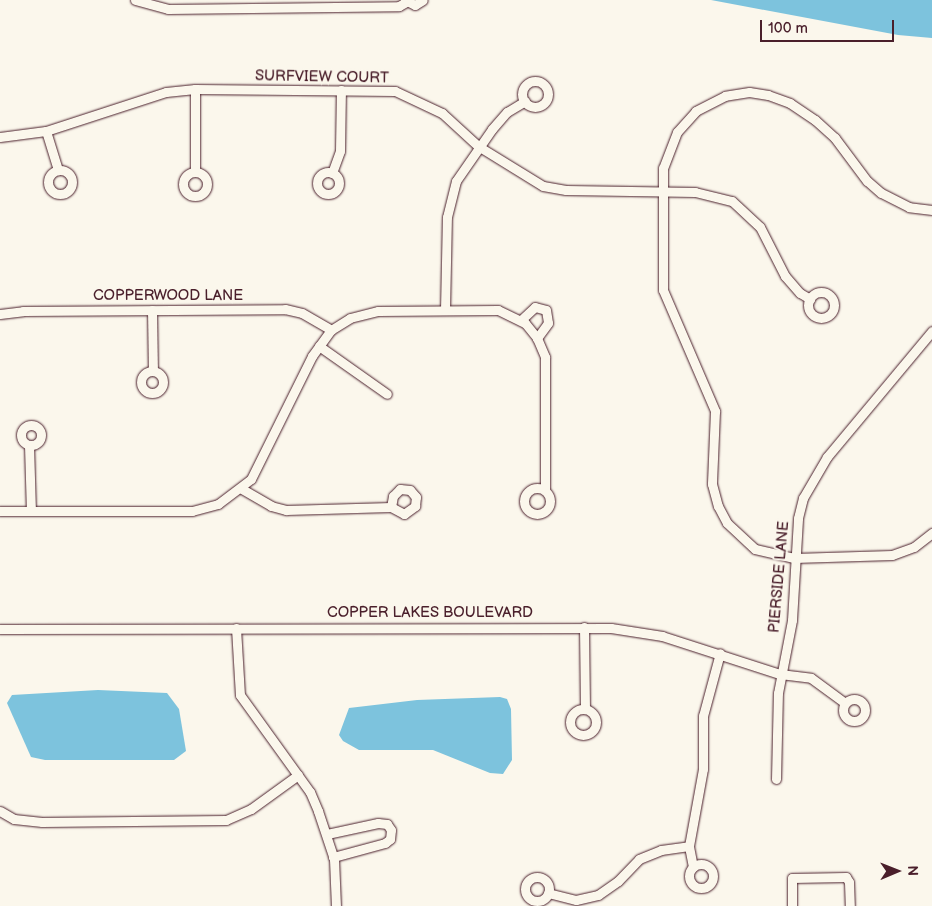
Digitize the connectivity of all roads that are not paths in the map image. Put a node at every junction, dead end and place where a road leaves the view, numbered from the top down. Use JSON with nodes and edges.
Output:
{"nodes":[{"id":1,"x":135,"y":0,"type":"edge"},
{"id":2,"x":423,"y":0,"type":"edge"},
{"id":3,"x":405,"y":1,"type":"edge"},
{"id":4,"x":195,"y":89,"type":"junction"},
{"id":5,"x":341,"y":90,"type":"junction"},
{"id":6,"x":525,"y":101,"type":"dead end"},
{"id":7,"x":46,"y":131,"type":"junction"},
{"id":8,"x":0,"y":137,"type":"edge"},
{"id":9,"x":478,"y":146,"type":"junction"},
{"id":10,"x":58,"y":170,"type":"dead end"},
{"id":11,"x":195,"y":172,"type":"dead end"},
{"id":12,"x":332,"y":173,"type":"dead end"},
{"id":13,"x":662,"y":191,"type":"junction"},
{"id":14,"x":932,"y":210,"type":"edge"},
{"id":15,"x":810,"y":299,"type":"dead end"},
{"id":16,"x":152,"y":310,"type":"junction"},
{"id":17,"x":445,"y":310,"type":"junction"},
{"id":18,"x":0,"y":314,"type":"edge"},
{"id":19,"x":522,"y":320,"type":"junction"},
{"id":20,"x":331,"y":330,"type":"junction"},
{"id":21,"x":932,"y":331,"type":"edge"},
{"id":22,"x":537,"y":338,"type":"junction"},
{"id":23,"x":318,"y":346,"type":"junction"},
{"id":24,"x":152,"y":371,"type":"dead end"},
{"id":25,"x":387,"y":394,"type":"dead end"},
{"id":26,"x":29,"y":445,"type":"dead end"},
{"id":27,"x":242,"y":489,"type":"junction"},
{"id":28,"x":545,"y":490,"type":"dead end"},
{"id":29,"x":390,"y":507,"type":"dead end"},
{"id":30,"x":0,"y":511,"type":"edge"},
{"id":31,"x":31,"y":511,"type":"junction"},
{"id":32,"x":932,"y":533,"type":"edge"},
{"id":33,"x":794,"y":558,"type":"junction"},
{"id":34,"x":584,"y":627,"type":"junction"},
{"id":35,"x":236,"y":628,"type":"junction"},
{"id":36,"x":0,"y":629,"type":"edge"},
{"id":37,"x":720,"y":653,"type":"junction"},
{"id":38,"x":780,"y":674,"type":"junction"},
{"id":39,"x":845,"y":703,"type":"dead end"},
{"id":40,"x":585,"y":708,"type":"dead end"},
{"id":41,"x":298,"y":775,"type":"junction"},
{"id":42,"x":776,"y":779,"type":"dead end"},
{"id":43,"x":0,"y":810,"type":"edge"},
{"id":44,"x":327,"y":834,"type":"junction"},
{"id":45,"x":689,"y":846,"type":"junction"},
{"id":46,"x":333,"y":857,"type":"junction"},
{"id":47,"x":693,"y":867,"type":"dead end"},
{"id":48,"x":548,"y":893,"type":"dead end"},
{"id":49,"x":336,"y":906,"type":"edge"},
{"id":50,"x":792,"y":906,"type":"edge"},
{"id":51,"x":850,"y":906,"type":"edge"}],
"edges":[{"from":1,"to":3,"type":"street"},
{"from":2,"to":3,"type":"street"},
{"from":4,"to":5,"type":"street","name":"SURFVIEW COURT"},
{"from":4,"to":7,"type":"street","name":"SURFVIEW COURT"},
{"from":4,"to":11,"type":"street"},
{"from":5,"to":9,"type":"street","name":"SURFVIEW COURT"},
{"from":5,"to":12,"type":"street"},
{"from":6,"to":9,"type":"street"},
{"from":7,"to":8,"type":"street","name":"SURFVIEW COURT"},
{"from":7,"to":10,"type":"street"},
{"from":9,"to":13,"type":"street","name":"SURFVIEW COURT"},
{"from":9,"to":17,"type":"street"},
{"from":13,"to":14,"type":"street"},
{"from":13,"to":15,"type":"street","name":"SURFVIEW COURT"},
{"from":13,"to":33,"type":"street"},
{"from":16,"to":18,"type":"street","name":"COPPERWOOD LANE"},
{"from":16,"to":20,"type":"street","name":"COPPERWOOD LANE"},
{"from":16,"to":24,"type":"street"},
{"from":17,"to":19,"type":"street"},
{"from":17,"to":20,"type":"street"},
{"from":19,"to":22,"type":"street"},
{"from":19,"to":22,"type":"street"},
{"from":20,"to":23,"type":"street"},
{"from":21,"to":33,"type":"street","name":"PIERSIDE LANE"},
{"from":22,"to":28,"type":"street"},
{"from":23,"to":25,"type":"street"},
{"from":23,"to":27,"type":"street"},
{"from":26,"to":31,"type":"street"},
{"from":27,"to":29,"type":"street"},
{"from":27,"to":31,"type":"street"},
{"from":30,"to":31,"type":"street"},
{"from":32,"to":33,"type":"street"},
{"from":33,"to":38,"type":"street","name":"PIERSIDE LANE"},
{"from":34,"to":35,"type":"street","name":"COPPER LAKES BOULEVARD"},
{"from":34,"to":37,"type":"street","name":"COPPER LAKES BOULEVARD"},
{"from":34,"to":40,"type":"street"},
{"from":35,"to":36,"type":"street","name":"COPPER LAKES BOULEVARD"},
{"from":35,"to":41,"type":"street"},
{"from":37,"to":38,"type":"street","name":"COPPER LAKES BOULEVARD"},
{"from":37,"to":45,"type":"street"},
{"from":38,"to":39,"type":"street","name":"COPPER LAKES BOULEVARD"},
{"from":38,"to":42,"type":"street","name":"PIERSIDE LANE"},
{"from":41,"to":43,"type":"street"},
{"from":41,"to":44,"type":"street"},
{"from":44,"to":46,"type":"street"},
{"from":44,"to":46,"type":"street"},
{"from":45,"to":47,"type":"street"},
{"from":45,"to":48,"type":"street"},
{"from":46,"to":49,"type":"street"},
{"from":50,"to":51,"type":"street"}]}
